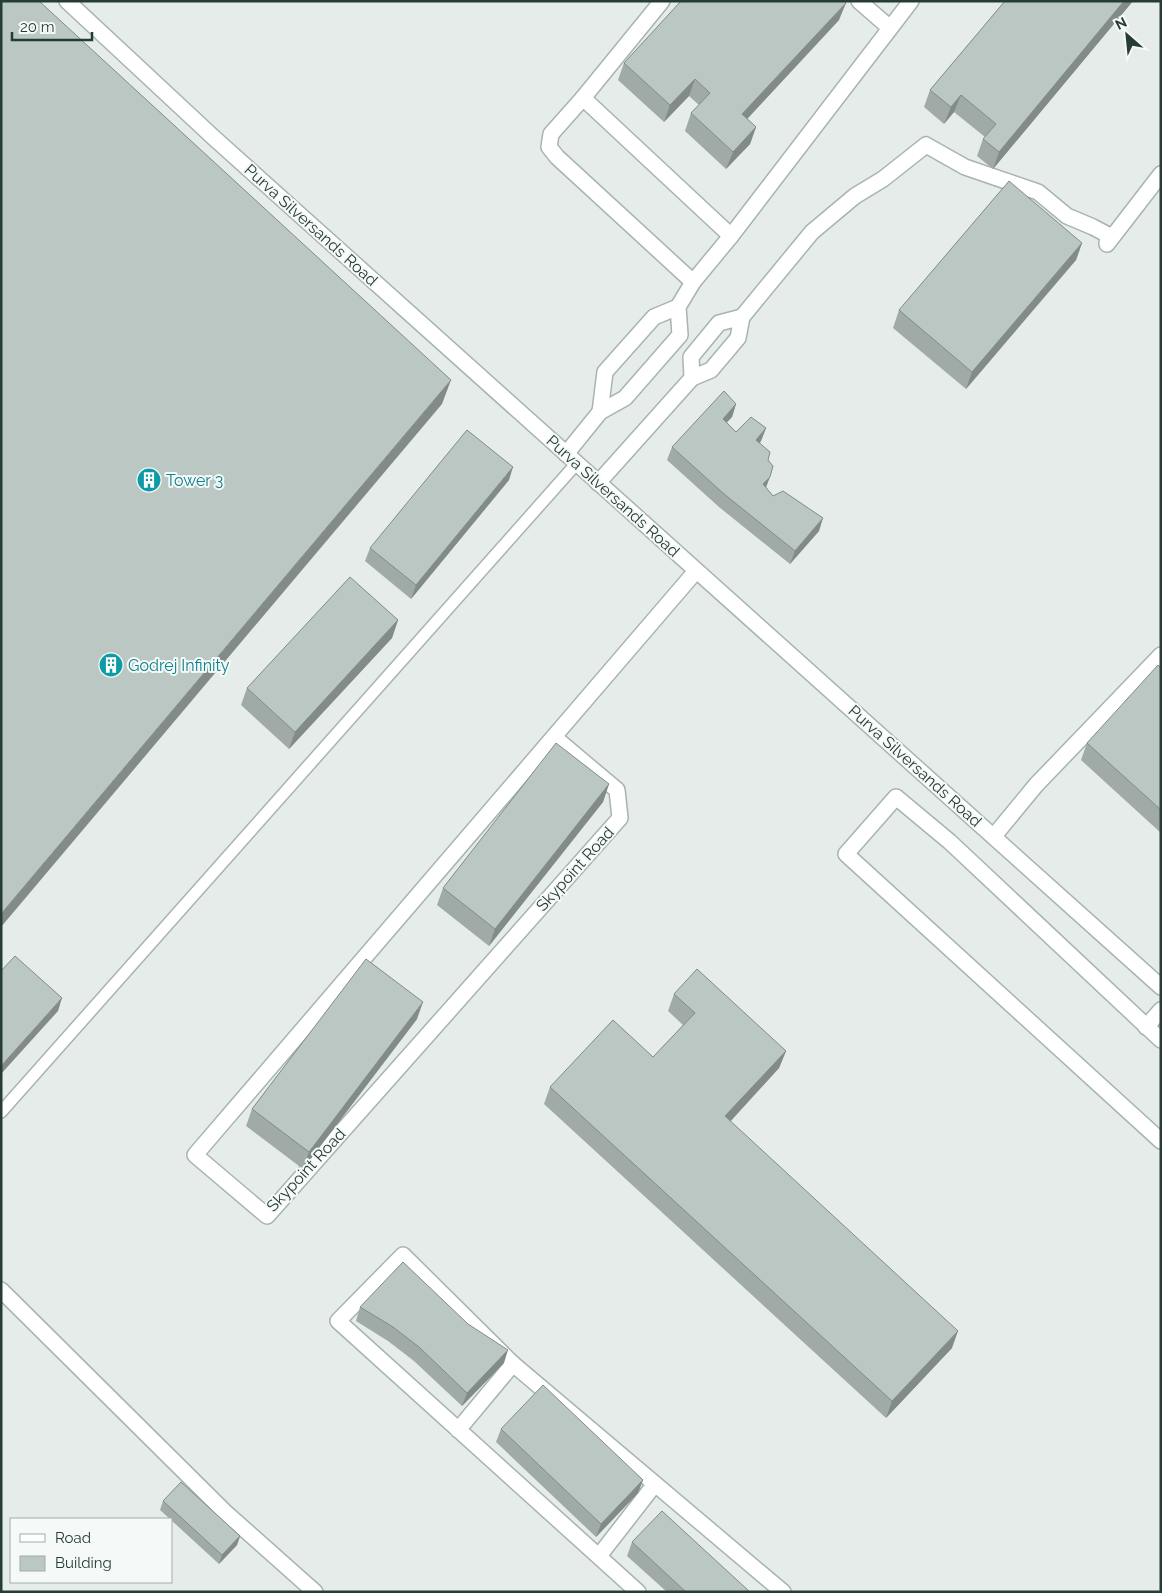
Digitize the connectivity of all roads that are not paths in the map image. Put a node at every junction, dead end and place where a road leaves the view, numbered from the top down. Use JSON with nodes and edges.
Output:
{"nodes":[{"id":1,"x":68,"y":1,"type":"edge"},
{"id":2,"x":662,"y":1,"type":"edge"},
{"id":3,"x":859,"y":1,"type":"edge"},
{"id":4,"x":912,"y":1,"type":"edge"},
{"id":5,"x":890,"y":28,"type":"junction"},
{"id":6,"x":583,"y":98,"type":"junction"},
{"id":7,"x":1161,"y":174,"type":"edge"},
{"id":8,"x":731,"y":236,"type":"junction"},
{"id":9,"x":693,"y":282,"type":"junction"},
{"id":10,"x":678,"y":307,"type":"junction"},
{"id":11,"x":742,"y":317,"type":"junction"},
{"id":12,"x":692,"y":378,"type":"junction"},
{"id":13,"x":600,"y":412,"type":"junction"},
{"id":14,"x":572,"y":459,"type":"junction"},
{"id":15,"x":598,"y":483,"type":"junction"},
{"id":16,"x":696,"y":571,"type":"junction"},
{"id":17,"x":1161,"y":655,"type":"edge"},
{"id":18,"x":554,"y":737,"type":"junction"},
{"id":19,"x":994,"y":836,"type":"junction"},
{"id":20,"x":1161,"y":987,"type":"edge"},
{"id":21,"x":1161,"y":1010,"type":"edge"},
{"id":22,"x":1146,"y":1027,"type":"junction"},
{"id":23,"x":1161,"y":1040,"type":"edge"},
{"id":24,"x":1,"y":1112,"type":"edge"},
{"id":25,"x":1161,"y":1141,"type":"edge"},
{"id":26,"x":1,"y":1290,"type":"edge"},
{"id":27,"x":513,"y":1364,"type":"junction"},
{"id":28,"x":458,"y":1430,"type":"junction"},
{"id":29,"x":655,"y":1484,"type":"junction"},
{"id":30,"x":599,"y":1556,"type":"junction"},
{"id":31,"x":315,"y":1592,"type":"edge"},
{"id":32,"x":638,"y":1592,"type":"edge"},
{"id":33,"x":783,"y":1592,"type":"edge"}],
"edges":[{"from":1,"to":14,"type":"street","name":"Purva Silversands Road"},
{"from":2,"to":6,"type":"street"},
{"from":3,"to":5,"type":"street"},
{"from":4,"to":5,"type":"street"},
{"from":5,"to":8,"type":"street"},
{"from":6,"to":8,"type":"street"},
{"from":6,"to":9,"type":"street"},
{"from":7,"to":11,"type":"street"},
{"from":8,"to":9,"type":"street"},
{"from":9,"to":10,"type":"street"},
{"from":10,"to":13,"type":"street"},
{"from":10,"to":13,"type":"street"},
{"from":11,"to":12,"type":"street"},
{"from":11,"to":12,"type":"street"},
{"from":12,"to":15,"type":"street"},
{"from":13,"to":14,"type":"street"},
{"from":14,"to":15,"type":"street","name":"Purva Silversands Road"},
{"from":14,"to":24,"type":"lane"},
{"from":15,"to":16,"type":"street","name":"Purva Silversands Road"},
{"from":16,"to":18,"type":"street","name":"Skypoint Road"},
{"from":16,"to":19,"type":"street","name":"Purva Silversands Road"},
{"from":17,"to":19,"type":"street"},
{"from":18,"to":18,"type":"street","name":"Skypoint Road"},
{"from":19,"to":20,"type":"street","name":"Purva Silversands Road"},
{"from":21,"to":22,"type":"street"},
{"from":22,"to":23,"type":"street"},
{"from":22,"to":25,"type":"street"},
{"from":26,"to":31,"type":"street"},
{"from":27,"to":28,"type":"street"},
{"from":27,"to":28,"type":"street"},
{"from":27,"to":29,"type":"street"},
{"from":28,"to":30,"type":"street"},
{"from":29,"to":30,"type":"street"},
{"from":29,"to":33,"type":"street"},
{"from":30,"to":32,"type":"street"}]}
